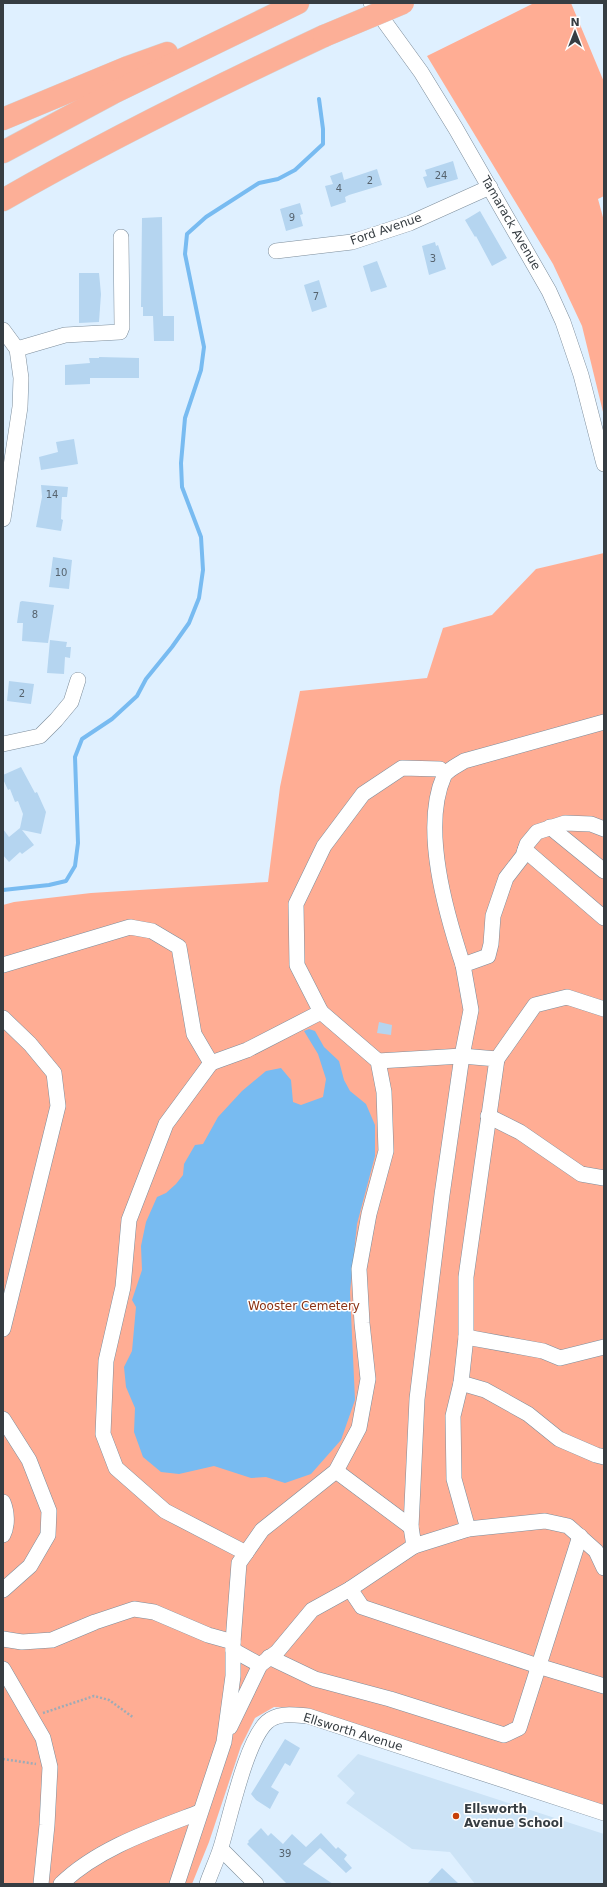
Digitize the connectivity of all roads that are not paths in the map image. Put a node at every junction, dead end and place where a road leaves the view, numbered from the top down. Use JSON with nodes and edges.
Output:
{"nodes":[{"id":1,"x":298,"y":3,"type":"edge"},
{"id":2,"x":370,"y":3,"type":"edge"},
{"id":3,"x":403,"y":3,"type":"edge"},
{"id":4,"x":264,"y":19,"type":"junction"},
{"id":5,"x":3,"y":119,"type":"edge"},
{"id":6,"x":133,"y":129,"type":"junction"},
{"id":7,"x":3,"y":152,"type":"edge"},
{"id":8,"x":490,"y":187,"type":"junction"},
{"id":9,"x":3,"y":200,"type":"edge"},
{"id":10,"x":3,"y":212,"type":"edge"},
{"id":11,"x":121,"y":237,"type":"dead end"},
{"id":12,"x":276,"y":251,"type":"dead end"},
{"id":13,"x":3,"y":330,"type":"edge"},
{"id":14,"x":17,"y":350,"type":"junction"},
{"id":15,"x":604,"y":464,"type":"edge"},
{"id":16,"x":3,"y":519,"type":"edge"},
{"id":17,"x":78,"y":680,"type":"dead end"},
{"id":18,"x":604,"y":722,"type":"edge"},
{"id":19,"x":3,"y":744,"type":"edge"},
{"id":20,"x":445,"y":774,"type":"junction"},
{"id":21,"x":550,"y":827,"type":"junction"},
{"id":22,"x":604,"y":829,"type":"edge"},
{"id":23,"x":525,"y":850,"type":"junction"},
{"id":24,"x":604,"y":871,"type":"edge"},
{"id":25,"x":604,"y":918,"type":"edge"},
{"id":26,"x":3,"y":965,"type":"edge"},
{"id":27,"x":464,"y":965,"type":"junction"},
{"id":28,"x":604,"y":1009,"type":"edge"},
{"id":29,"x":321,"y":1012,"type":"junction"},
{"id":30,"x":3,"y":1018,"type":"edge"},
{"id":31,"x":462,"y":1056,"type":"junction"},
{"id":32,"x":497,"y":1059,"type":"junction"},
{"id":33,"x":378,"y":1061,"type":"junction"},
{"id":34,"x":211,"y":1063,"type":"junction"},
{"id":35,"x":488,"y":1116,"type":"junction"},
{"id":36,"x":604,"y":1178,"type":"edge"},
{"id":37,"x":3,"y":1329,"type":"edge"},
{"id":38,"x":466,"y":1336,"type":"junction"},
{"id":39,"x":604,"y":1347,"type":"edge"},
{"id":40,"x":461,"y":1384,"type":"junction"},
{"id":41,"x":3,"y":1419,"type":"edge"},
{"id":42,"x":604,"y":1457,"type":"edge"},
{"id":43,"x":336,"y":1471,"type":"junction"},
{"id":44,"x":3,"y":1502,"type":"edge"},
{"id":45,"x":411,"y":1528,"type":"junction"},
{"id":46,"x":468,"y":1529,"type":"junction"},
{"id":47,"x":3,"y":1535,"type":"edge"},
{"id":48,"x":580,"y":1536,"type":"junction"},
{"id":49,"x":414,"y":1546,"type":"junction"},
{"id":50,"x":246,"y":1553,"type":"junction"},
{"id":51,"x":604,"y":1568,"type":"edge"},
{"id":52,"x":3,"y":1590,"type":"edge"},
{"id":53,"x":350,"y":1590,"type":"junction"},
{"id":54,"x":3,"y":1639,"type":"edge"},
{"id":55,"x":233,"y":1646,"type":"junction"},
{"id":56,"x":264,"y":1661,"type":"junction"},
{"id":57,"x":538,"y":1666,"type":"junction"},
{"id":58,"x":3,"y":1669,"type":"edge"},
{"id":59,"x":604,"y":1686,"type":"edge"},
{"id":60,"x":224,"y":1742,"type":"junction"},
{"id":61,"x":200,"y":1812,"type":"junction"},
{"id":62,"x":604,"y":1813,"type":"edge"},
{"id":63,"x":221,"y":1849,"type":"junction"},
{"id":64,"x":41,"y":1884,"type":"edge"},
{"id":65,"x":61,"y":1884,"type":"edge"},
{"id":66,"x":177,"y":1884,"type":"edge"},
{"id":67,"x":206,"y":1884,"type":"edge"},
{"id":68,"x":256,"y":1884,"type":"edge"}],
"edges":[{"from":1,"to":4,"type":"highway"},
{"from":2,"to":8,"type":"street","name":"Tamarack Avenue"},
{"from":3,"to":6,"type":"highway","bridge":true},
{"from":4,"to":5,"type":"highway"},
{"from":4,"to":7,"type":"highway"},
{"from":6,"to":9,"type":"highway"},
{"from":6,"to":10,"type":"highway"},
{"from":8,"to":12,"type":"street","name":"Ford Avenue"},
{"from":8,"to":15,"type":"street","name":"Tamarack Avenue"},
{"from":11,"to":14,"type":"street"},
{"from":13,"to":14,"type":"street"},
{"from":14,"to":16,"type":"street"},
{"from":17,"to":19,"type":"street"},
{"from":18,"to":20,"type":"street"},
{"from":20,"to":27,"type":"street"},
{"from":20,"to":29,"type":"street"},
{"from":21,"to":22,"type":"street"},
{"from":21,"to":23,"type":"street"},
{"from":21,"to":24,"type":"street"},
{"from":23,"to":25,"type":"street"},
{"from":23,"to":27,"type":"street"},
{"from":26,"to":34,"type":"street"},
{"from":27,"to":31,"type":"street"},
{"from":28,"to":32,"type":"street"},
{"from":29,"to":33,"type":"street"},
{"from":29,"to":34,"type":"street"},
{"from":30,"to":37,"type":"street"},
{"from":31,"to":32,"type":"street"},
{"from":31,"to":33,"type":"street"},
{"from":31,"to":45,"type":"street"},
{"from":32,"to":35,"type":"street"},
{"from":33,"to":43,"type":"street"},
{"from":34,"to":50,"type":"street"},
{"from":35,"to":36,"type":"street"},
{"from":35,"to":38,"type":"street"},
{"from":38,"to":39,"type":"street"},
{"from":38,"to":40,"type":"street"},
{"from":40,"to":42,"type":"street"},
{"from":40,"to":46,"type":"street"},
{"from":41,"to":52,"type":"street"},
{"from":43,"to":45,"type":"street"},
{"from":43,"to":50,"type":"street"},
{"from":44,"to":47,"type":"street"},
{"from":45,"to":49,"type":"street"},
{"from":46,"to":48,"type":"street"},
{"from":46,"to":49,"type":"street"},
{"from":48,"to":51,"type":"street"},
{"from":48,"to":57,"type":"street"},
{"from":49,"to":53,"type":"street"},
{"from":50,"to":55,"type":"street"},
{"from":53,"to":56,"type":"street"},
{"from":53,"to":57,"type":"street"},
{"from":54,"to":55,"type":"street"},
{"from":55,"to":56,"type":"street"},
{"from":55,"to":60,"type":"street"},
{"from":56,"to":57,"type":"street"},
{"from":56,"to":60,"type":"street"},
{"from":57,"to":59,"type":"street"},
{"from":58,"to":64,"type":"street"},
{"from":60,"to":61,"type":"street"},
{"from":61,"to":65,"type":"street"},
{"from":61,"to":66,"type":"street"},
{"from":62,"to":63,"type":"street","name":"Ellsworth Avenue"},
{"from":63,"to":67,"type":"street","name":"Ellsworth Avenue"},
{"from":63,"to":68,"type":"street"}]}
